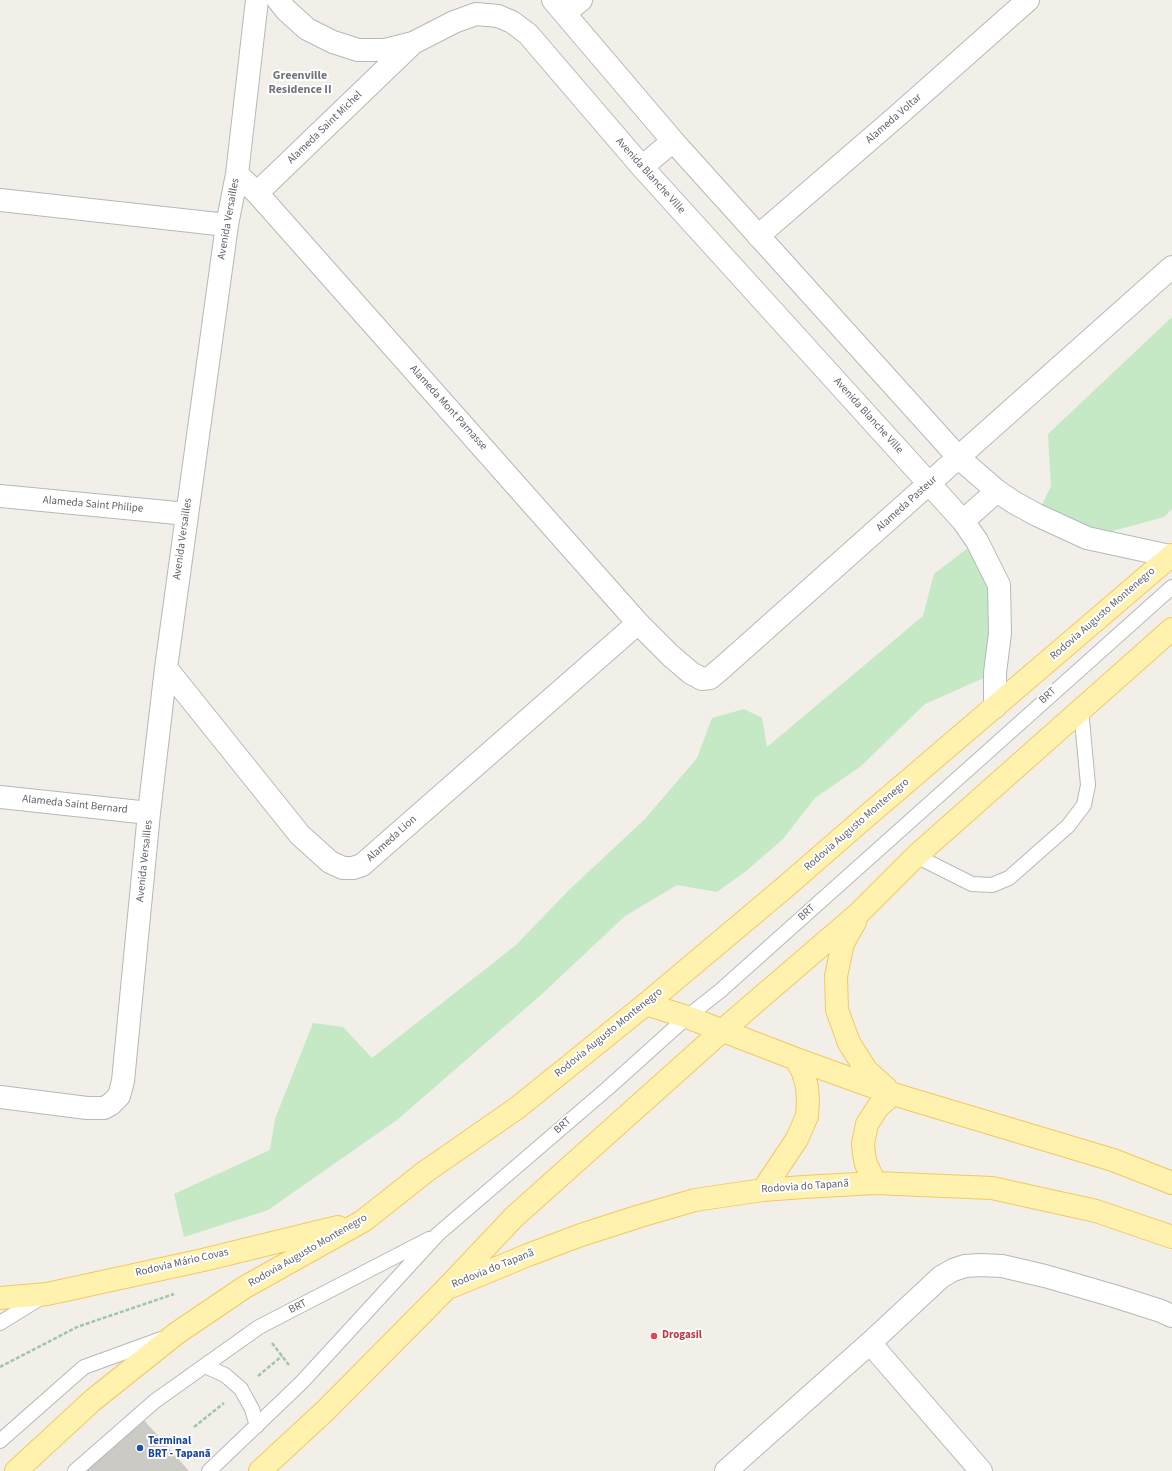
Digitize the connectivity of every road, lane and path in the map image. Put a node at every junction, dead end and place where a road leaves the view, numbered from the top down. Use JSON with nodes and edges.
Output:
{"nodes":[{"id":1,"x":257,"y":0,"type":"edge"},
{"id":2,"x":278,"y":0,"type":"edge"},
{"id":3,"x":1028,"y":0,"type":"edge"},
{"id":4,"x":566,"y":4,"type":"edge"},
{"id":5,"x":413,"y":43,"type":"junction"},
{"id":6,"x":673,"y":141,"type":"junction"},
{"id":7,"x":642,"y":167,"type":"junction"},
{"id":8,"x":237,"y":174,"type":"junction"},
{"id":9,"x":257,"y":193,"type":"junction"},
{"id":10,"x":0,"y":200,"type":"edge"},
{"id":11,"x":227,"y":225,"type":"junction"},
{"id":12,"x":758,"y":236,"type":"junction"},
{"id":13,"x":1172,"y":267,"type":"edge"},
{"id":14,"x":959,"y":458,"type":"junction"},
{"id":15,"x":930,"y":484,"type":"junction"},
{"id":16,"x":997,"y":491,"type":"junction"},
{"id":17,"x":0,"y":496,"type":"edge"},
{"id":18,"x":186,"y":514,"type":"junction"},
{"id":19,"x":964,"y":521,"type":"junction"},
{"id":20,"x":1171,"y":556,"type":"edge"},
{"id":21,"x":1172,"y":587,"type":"edge"},
{"id":22,"x":638,"y":623,"type":"junction"},
{"id":23,"x":1172,"y":629,"type":"edge"},
{"id":24,"x":166,"y":668,"type":"junction"},
{"id":25,"x":995,"y":707,"type":"junction"},
{"id":26,"x":1081,"y":709,"type":"junction"},
{"id":27,"x":0,"y":797,"type":"edge"},
{"id":28,"x":150,"y":814,"type":"junction"},
{"id":29,"x":916,"y":856,"type":"junction"},
{"id":30,"x":859,"y":913,"type":"junction"},
{"id":31,"x":646,"y":1004,"type":"junction"},
{"id":32,"x":688,"y":1017,"type":"junction"},
{"id":33,"x":723,"y":1030,"type":"junction"},
{"id":34,"x":796,"y":1059,"type":"junction"},
{"id":35,"x":893,"y":1094,"type":"junction"},
{"id":36,"x":0,"y":1097,"type":"edge"},
{"id":37,"x":874,"y":1183,"type":"junction"},
{"id":38,"x":1172,"y":1183,"type":"edge"},
{"id":39,"x":763,"y":1190,"type":"junction"},
{"id":40,"x":363,"y":1221,"type":"junction"},
{"id":41,"x":438,"y":1234,"type":"junction"},
{"id":42,"x":1172,"y":1237,"type":"edge"},
{"id":43,"x":446,"y":1289,"type":"junction"},
{"id":44,"x":47,"y":1294,"type":"junction"},
{"id":45,"x":175,"y":1294,"type":"dead end"},
{"id":46,"x":0,"y":1298,"type":"edge"},
{"id":47,"x":1172,"y":1316,"type":"edge"},
{"id":48,"x":0,"y":1323,"type":"edge"},
{"id":49,"x":259,"y":1327,"type":"junction"},
{"id":50,"x":177,"y":1333,"type":"junction"},
{"id":51,"x":870,"y":1343,"type":"junction"},
{"id":52,"x":205,"y":1366,"type":"junction"},
{"id":53,"x":0,"y":1367,"type":"edge"},
{"id":54,"x":302,"y":1382,"type":"junction"},
{"id":55,"x":257,"y":1426,"type":"junction"},
{"id":56,"x":0,"y":1441,"type":"edge"},
{"id":57,"x":16,"y":1471,"type":"edge"},
{"id":58,"x":75,"y":1471,"type":"edge"},
{"id":59,"x":209,"y":1471,"type":"edge"},
{"id":60,"x":260,"y":1471,"type":"edge"},
{"id":61,"x":726,"y":1471,"type":"edge"},
{"id":62,"x":981,"y":1471,"type":"edge"}],
"edges":[{"from":1,"to":8,"type":"street","name":"Avenida Versailles"},
{"from":2,"to":5,"type":"street","name":"Avenida Blanche Ville"},
{"from":3,"to":12,"type":"street","name":"Alameda Voltar"},
{"from":4,"to":6,"type":"street"},
{"from":5,"to":7,"type":"street","name":"Avenida Blanche Ville"},
{"from":5,"to":9,"type":"street","name":"Alameda Saint Michel"},
{"from":6,"to":7,"type":"street"},
{"from":6,"to":12,"type":"street"},
{"from":7,"to":15,"type":"street","name":"Avenida Blanche Ville"},
{"from":8,"to":9,"type":"street"},
{"from":8,"to":11,"type":"street","name":"Avenida Versailles"},
{"from":9,"to":22,"type":"street","name":"Alameda Mont Parnasse"},
{"from":10,"to":11,"type":"street"},
{"from":11,"to":18,"type":"street","name":"Avenida Versailles"},
{"from":12,"to":14,"type":"street"},
{"from":13,"to":14,"type":"street","name":"Alameda Pasteur"},
{"from":14,"to":15,"type":"street","name":"Alameda Pasteur"},
{"from":14,"to":16,"type":"street"},
{"from":15,"to":19,"type":"street","name":"Avenida Blanche Ville"},
{"from":15,"to":22,"type":"street","name":"Alameda Pasteur"},
{"from":16,"to":19,"type":"street"},
{"from":16,"to":20,"type":"street"},
{"from":17,"to":18,"type":"street","name":"Alameda Saint Philipe"},
{"from":18,"to":24,"type":"street","name":"Avenida Versailles"},
{"from":19,"to":25,"type":"street","name":"Avenida Blanche Ville"},
{"from":20,"to":25,"type":"main road","name":"Rodovia Augusto Montenegro"},
{"from":21,"to":32,"type":"lane","name":"BRT"},
{"from":22,"to":24,"type":"street","name":"Alameda Lion"},
{"from":23,"to":26,"type":"main road"},
{"from":24,"to":28,"type":"street","name":"Avenida Versailles"},
{"from":25,"to":31,"type":"main road","name":"Rodovia Augusto Montenegro"},
{"from":26,"to":29,"type":"main road"},
{"from":26,"to":29,"type":"lane"},
{"from":27,"to":28,"type":"street","name":"Alameda Saint Bernard"},
{"from":28,"to":36,"type":"street","name":"Avenida Versailles"},
{"from":29,"to":30,"type":"main road"},
{"from":30,"to":33,"type":"main road"},
{"from":30,"to":35,"type":"main road"},
{"from":31,"to":32,"type":"main road"},
{"from":31,"to":40,"type":"main road","name":"Rodovia Augusto Montenegro"},
{"from":32,"to":33,"type":"main road"},
{"from":32,"to":41,"type":"lane","name":"BRT"},
{"from":33,"to":34,"type":"main road"},
{"from":33,"to":43,"type":"main road"},
{"from":34,"to":35,"type":"main road"},
{"from":34,"to":39,"type":"main road"},
{"from":35,"to":37,"type":"main road"},
{"from":35,"to":38,"type":"main road"},
{"from":37,"to":39,"type":"main road","name":"Rodovia do Tapanã"},
{"from":37,"to":42,"type":"main road","name":"Rodovia do Tapanã"},
{"from":39,"to":43,"type":"main road","name":"Rodovia do Tapanã"},
{"from":40,"to":44,"type":"main road","name":"Rodovia Mário Covas"},
{"from":40,"to":50,"type":"main road","name":"Rodovia Augusto Montenegro"},
{"from":41,"to":49,"type":"lane","name":"BRT"},
{"from":41,"to":54,"type":"lane","name":"BRT"},
{"from":43,"to":60,"type":"main road"},
{"from":44,"to":46,"type":"main road","name":"Rodovia Mário Covas"},
{"from":44,"to":48,"type":"lane"},
{"from":45,"to":53,"type":"path"},
{"from":47,"to":51,"type":"street"},
{"from":49,"to":52,"type":"lane","name":"BRT"},
{"from":49,"to":54,"type":"path"},
{"from":50,"to":56,"type":"lane"},
{"from":50,"to":57,"type":"main road","name":"Rodovia Augusto Montenegro"},
{"from":51,"to":61,"type":"street"},
{"from":51,"to":62,"type":"street"},
{"from":52,"to":55,"type":"lane"},
{"from":52,"to":58,"type":"lane","name":"BRT"},
{"from":54,"to":55,"type":"lane","name":"BRT"},
{"from":55,"to":59,"type":"lane","name":"BRT"}]}
